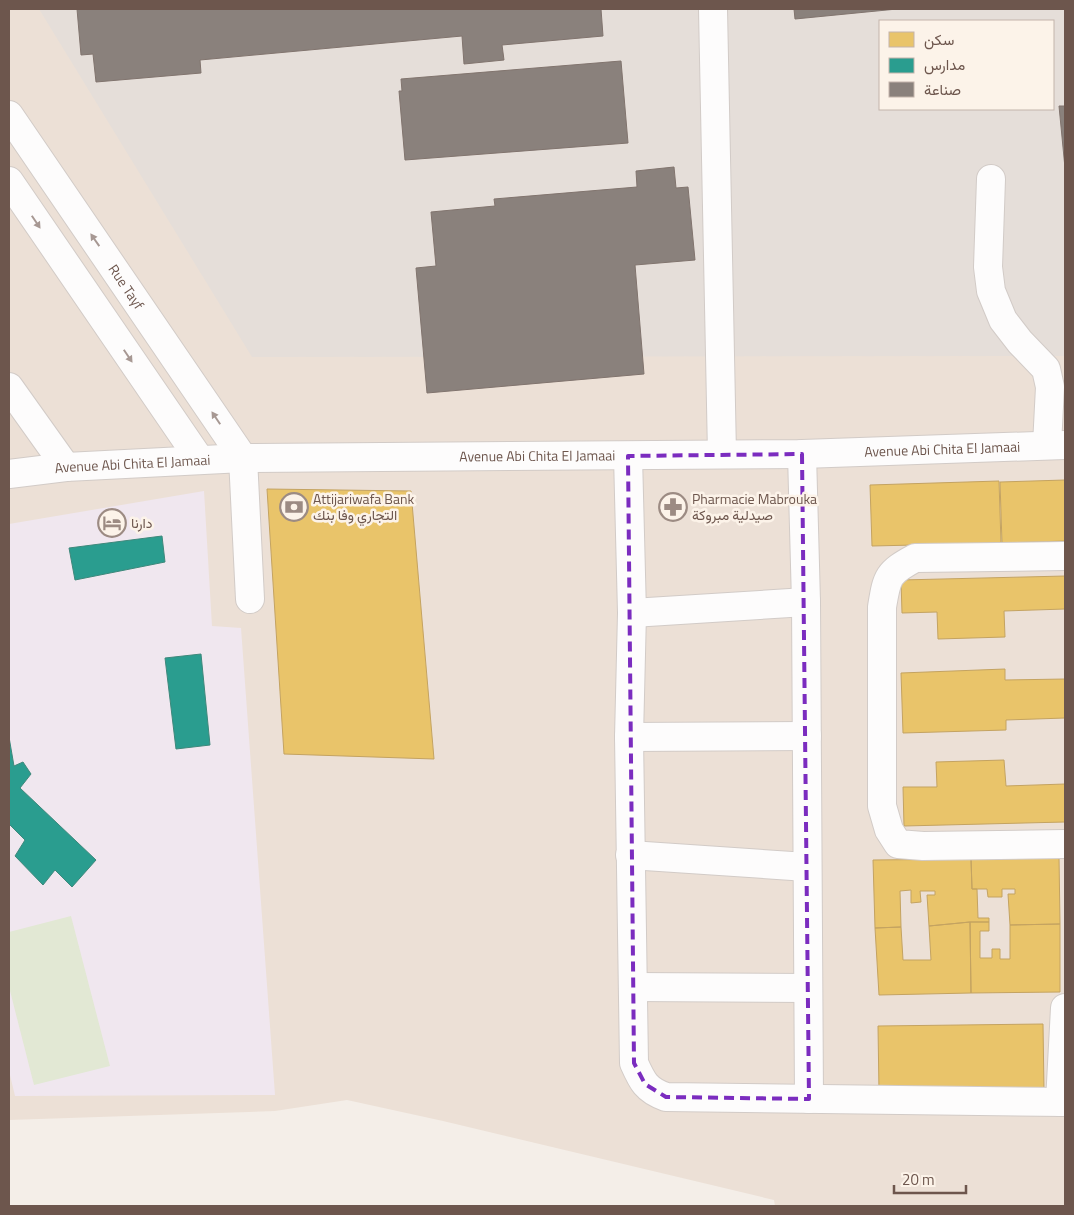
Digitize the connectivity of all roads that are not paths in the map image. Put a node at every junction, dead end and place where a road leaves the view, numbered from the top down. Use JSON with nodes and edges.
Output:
{"nodes":[{"id":1,"x":713,"y":9,"type":"edge"},
{"id":2,"x":9,"y":114,"type":"edge"},
{"id":3,"x":991,"y":179,"type":"dead end"},
{"id":4,"x":9,"y":181,"type":"edge"},
{"id":5,"x":9,"y":386,"type":"edge"},
{"id":6,"x":1056,"y":445,"type":"edge"},
{"id":7,"x":722,"y":454,"type":"junction"},
{"id":8,"x":802,"y":454,"type":"junction"},
{"id":9,"x":628,"y":456,"type":"junction"},
{"id":10,"x":243,"y":458,"type":"junction"},
{"id":11,"x":200,"y":460,"type":"junction"},
{"id":12,"x":66,"y":467,"type":"junction"},
{"id":13,"x":9,"y":474,"type":"edge"},
{"id":14,"x":1065,"y":556,"type":"edge"},
{"id":15,"x":250,"y":599,"type":"dead end"},
{"id":16,"x":806,"y":602,"type":"junction"},
{"id":17,"x":632,"y":613,"type":"junction"},
{"id":18,"x":807,"y":736,"type":"junction"},
{"id":19,"x":629,"y":737,"type":"junction"},
{"id":20,"x":1065,"y":844,"type":"edge"},
{"id":21,"x":630,"y":856,"type":"junction"},
{"id":22,"x":808,"y":867,"type":"junction"},
{"id":23,"x":632,"y":987,"type":"junction"},
{"id":24,"x":808,"y":988,"type":"junction"},
{"id":25,"x":1065,"y":1008,"type":"edge"},
{"id":26,"x":809,"y":1099,"type":"junction"},
{"id":27,"x":1062,"y":1102,"type":"edge"}],
"edges":[{"from":1,"to":7,"type":"street"},
{"from":10,"to":2,"type":"street","name":"Rue Tayf","one_way":true},
{"from":3,"to":6,"type":"street"},
{"from":4,"to":11,"type":"street","one_way":true},
{"from":5,"to":12,"type":"street"},
{"from":6,"to":8,"type":"street","name":"Avenue Abi Chita El Jamaai"},
{"from":7,"to":8,"type":"street","name":"Avenue Abi Chita El Jamaai"},
{"from":7,"to":9,"type":"street","name":"Avenue Abi Chita El Jamaai"},
{"from":8,"to":16,"type":"street"},
{"from":9,"to":10,"type":"street","name":"Avenue Abi Chita El Jamaai"},
{"from":9,"to":17,"type":"street"},
{"from":10,"to":11,"type":"street","name":"Avenue Abi Chita El Jamaai"},
{"from":10,"to":15,"type":"street"},
{"from":11,"to":12,"type":"street","name":"Avenue Abi Chita El Jamaai"},
{"from":12,"to":13,"type":"street","name":"Avenue Abi Chita El Jamaai"},
{"from":14,"to":20,"type":"street"},
{"from":16,"to":17,"type":"street"},
{"from":16,"to":18,"type":"street"},
{"from":17,"to":19,"type":"street"},
{"from":18,"to":19,"type":"street"},
{"from":18,"to":22,"type":"street"},
{"from":19,"to":21,"type":"street"},
{"from":21,"to":22,"type":"street"},
{"from":21,"to":23,"type":"street"},
{"from":22,"to":24,"type":"street"},
{"from":23,"to":24,"type":"street"},
{"from":23,"to":26,"type":"street"},
{"from":24,"to":26,"type":"street"},
{"from":25,"to":27,"type":"street"},
{"from":26,"to":27,"type":"street"}]}
